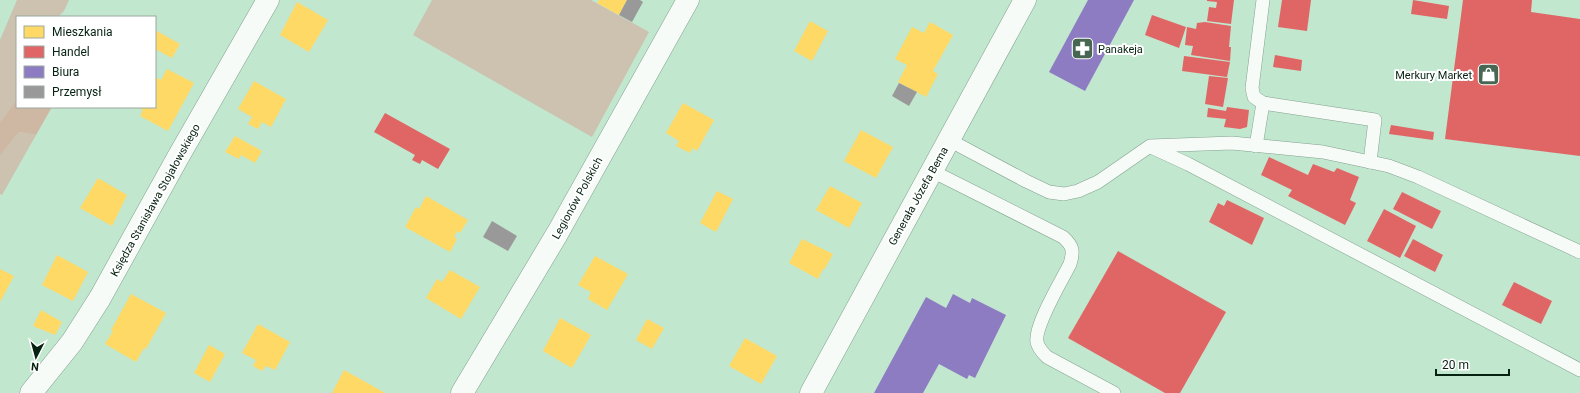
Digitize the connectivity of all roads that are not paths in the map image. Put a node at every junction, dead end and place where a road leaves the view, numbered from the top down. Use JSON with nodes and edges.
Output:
{"nodes":[{"id":1,"x":268,"y":0,"type":"edge"},
{"id":2,"x":688,"y":0,"type":"edge"},
{"id":3,"x":1025,"y":0,"type":"edge"},
{"id":4,"x":1263,"y":0,"type":"edge"},
{"id":5,"x":1263,"y":103,"type":"junction"},
{"id":6,"x":949,"y":140,"type":"junction"},
{"id":7,"x":1150,"y":146,"type":"junction"},
{"id":8,"x":1256,"y":146,"type":"junction"},
{"id":9,"x":1370,"y":162,"type":"junction"},
{"id":10,"x":932,"y":171,"type":"junction"},
{"id":11,"x":1580,"y":252,"type":"edge"},
{"id":12,"x":1580,"y":370,"type":"edge"},
{"id":13,"x":30,"y":393,"type":"edge"},
{"id":14,"x":462,"y":393,"type":"edge"},
{"id":15,"x":811,"y":393,"type":"edge"},
{"id":16,"x":1114,"y":393,"type":"edge"}],
"edges":[{"from":1,"to":13,"type":"street","name":"Księdza Stanisława Stojałowskiego"},
{"from":2,"to":14,"type":"street","name":"Legionów Polskich"},
{"from":3,"to":6,"type":"street","name":"Generała Józefa Bema"},
{"from":4,"to":5,"type":"lane"},
{"from":5,"to":8,"type":"lane"},
{"from":5,"to":9,"type":"lane"},
{"from":6,"to":7,"type":"lane"},
{"from":6,"to":10,"type":"street","name":"Generała Józefa Bema"},
{"from":7,"to":8,"type":"lane"},
{"from":7,"to":12,"type":"lane"},
{"from":8,"to":9,"type":"lane"},
{"from":9,"to":11,"type":"lane"},
{"from":10,"to":15,"type":"street","name":"Generała Józefa Bema"},
{"from":10,"to":16,"type":"lane"}]}
